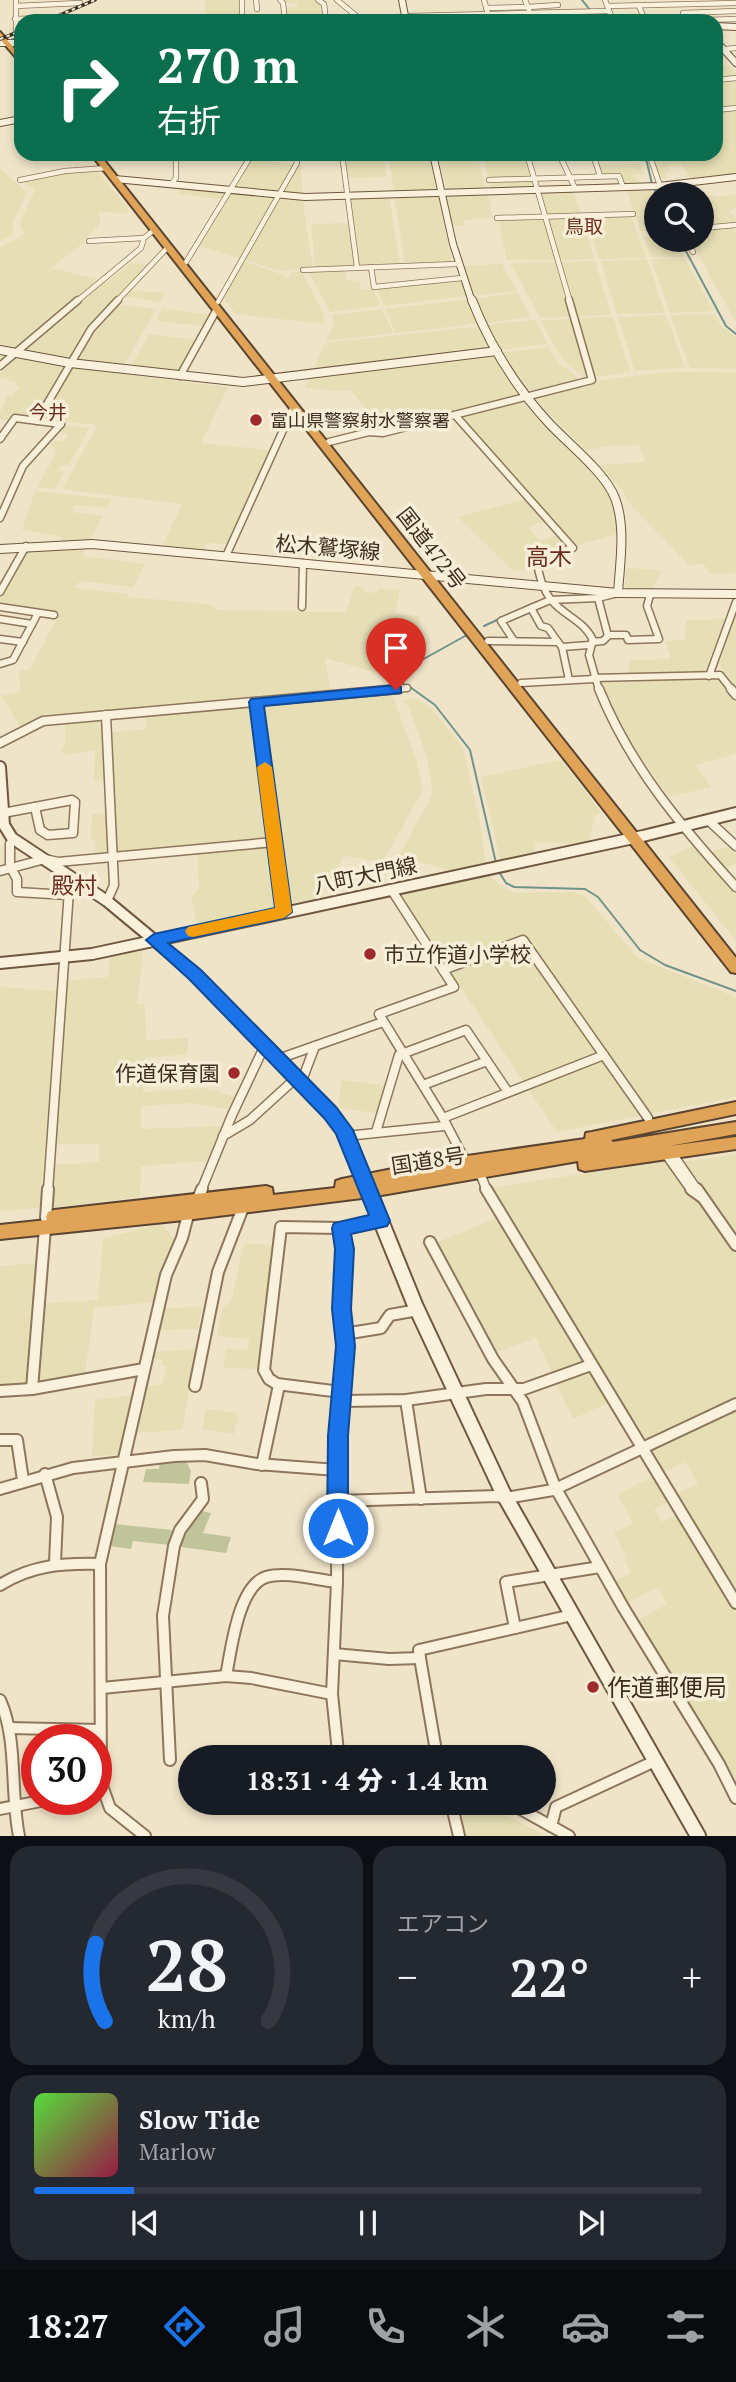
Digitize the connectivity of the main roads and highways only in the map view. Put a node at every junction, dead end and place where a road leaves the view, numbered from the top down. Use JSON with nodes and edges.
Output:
{"nodes":[{"id":1,"x":101,"y":161,"type":"edge"},
{"id":2,"x":107,"y":161,"type":"edge"},
{"id":3,"x":118,"y":178,"type":"junction"},
{"id":4,"x":218,"y":305,"type":"junction"},
{"id":5,"x":276,"y":380,"type":"junction"},
{"id":6,"x":429,"y":574,"type":"junction"},
{"id":7,"x":638,"y":836,"type":"junction"},
{"id":8,"x":736,"y":954,"type":"edge"},
{"id":9,"x":736,"y":968,"type":"edge"},
{"id":10,"x":736,"y":1108,"type":"edge"},
{"id":11,"x":736,"y":1121,"type":"edge"},
{"id":12,"x":736,"y":1128,"type":"edge"},
{"id":13,"x":736,"y":1143,"type":"edge"},
{"id":14,"x":554,"y":1149,"type":"junction"},
{"id":15,"x":540,"y":1163,"type":"junction"},
{"id":16,"x":473,"y":1168,"type":"junction"},
{"id":17,"x":367,"y":1185,"type":"junction"},
{"id":18,"x":193,"y":1207,"type":"junction"},
{"id":19,"x":0,"y":1223,"type":"edge"},
{"id":20,"x":45,"y":1223,"type":"junction"},
{"id":21,"x":0,"y":1232,"type":"edge"}],
"edges":[{"from":1,"to":3,"type":"highway","name":"国道472号"},
{"from":2,"to":3,"type":"highway","name":"国道472号"},
{"from":3,"to":4,"type":"highway","name":"国道472号"},
{"from":3,"to":4,"type":"highway","name":"国道472号"},
{"from":4,"to":5,"type":"highway","name":"国道472号"},
{"from":5,"to":6,"type":"highway","name":"国道472号"},
{"from":5,"to":6,"type":"highway","name":"国道472号"},
{"from":6,"to":7,"type":"highway","name":"国道472号"},
{"from":6,"to":7,"type":"highway","name":"国道472号"},
{"from":7,"to":8,"type":"highway","name":"国道472号"},
{"from":7,"to":9,"type":"highway","name":"国道472号"},
{"from":10,"to":14,"type":"highway"},
{"from":11,"to":14,"type":"highway","name":"国道8号"},
{"from":12,"to":15,"type":"highway","name":"国道8号"},
{"from":13,"to":15,"type":"highway"},
{"from":14,"to":16,"type":"highway","name":"国道8号"},
{"from":15,"to":16,"type":"highway","name":"国道8号"},
{"from":16,"to":17,"type":"highway","name":"国道8号"},
{"from":17,"to":18,"type":"highway","name":"国道8号"},
{"from":17,"to":18,"type":"highway","name":"国道8号"},
{"from":18,"to":20,"type":"highway","name":"国道8号"},
{"from":19,"to":20,"type":"highway","name":"国道8号"},
{"from":20,"to":21,"type":"highway","name":"国道8号"}]}
